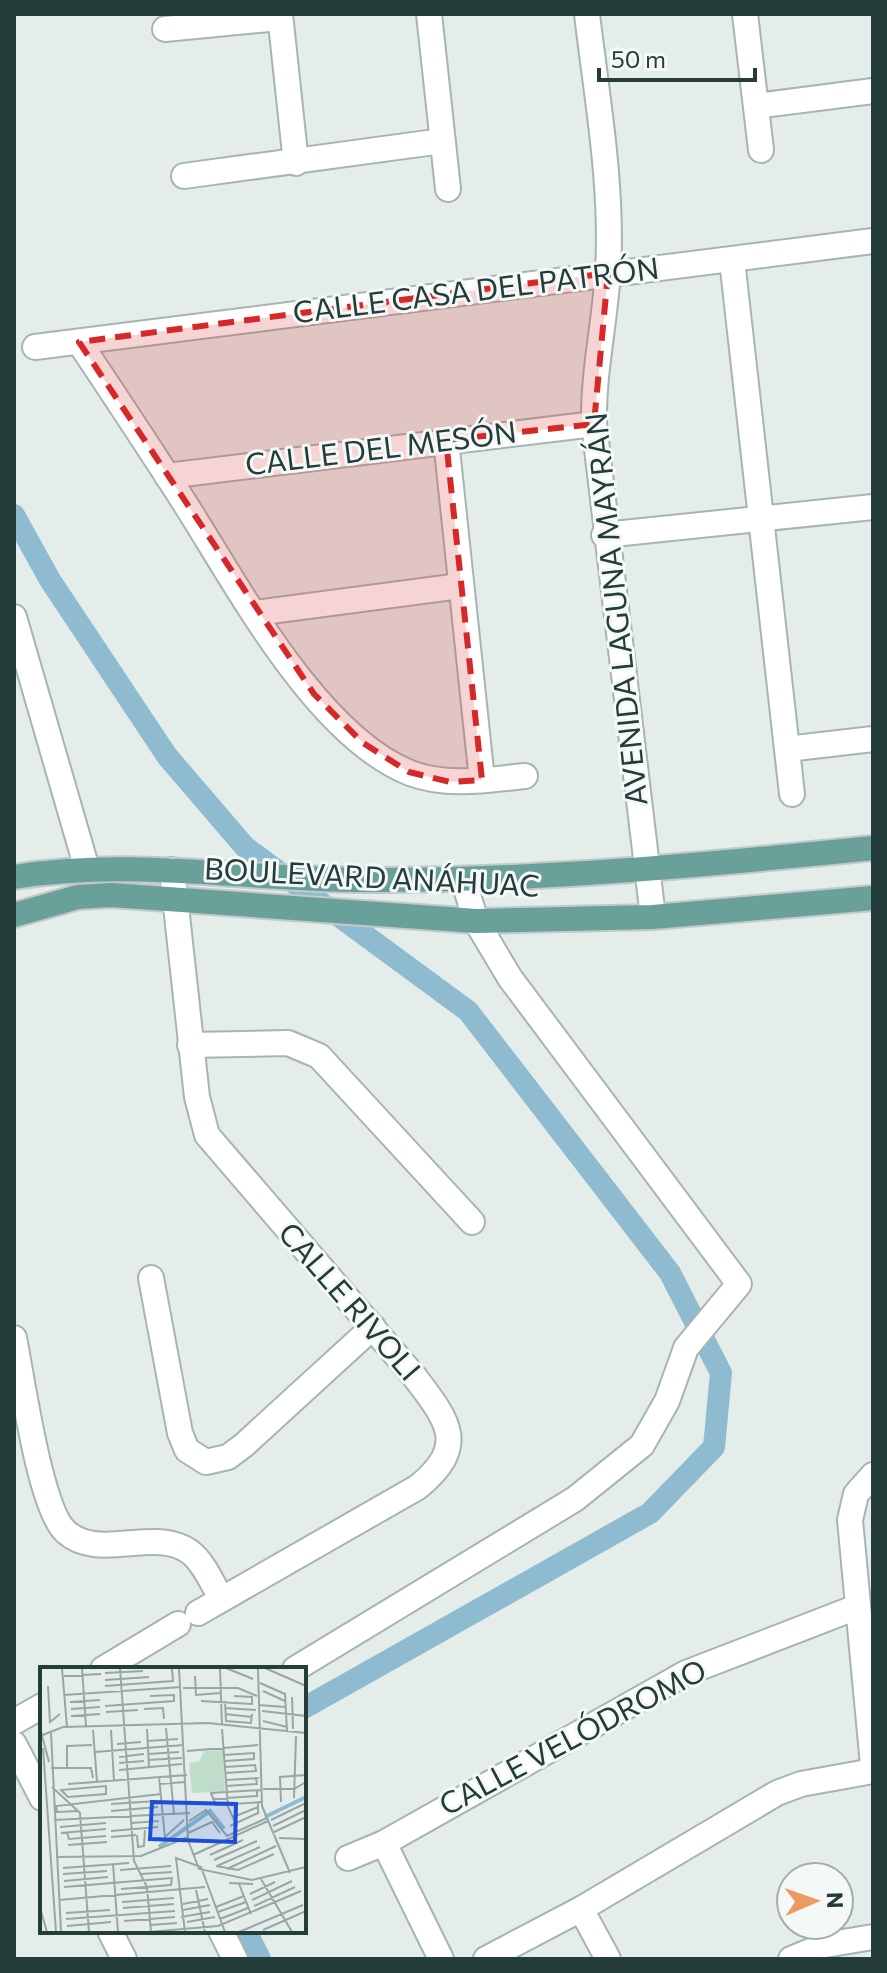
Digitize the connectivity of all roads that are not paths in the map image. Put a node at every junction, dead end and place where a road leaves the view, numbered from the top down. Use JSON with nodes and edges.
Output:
{"nodes":[{"id":1,"x":429,"y":14,"type":"edge"},
{"id":2,"x":587,"y":14,"type":"edge"},
{"id":3,"x":745,"y":14,"type":"edge"},
{"id":4,"x":280,"y":16,"type":"edge"},
{"id":5,"x":165,"y":29,"type":"dead end"},
{"id":6,"x":873,"y":91,"type":"edge"},
{"id":7,"x":756,"y":106,"type":"junction"},
{"id":8,"x":442,"y":141,"type":"junction"},
{"id":9,"x":761,"y":150,"type":"dead end"},
{"id":10,"x":296,"y":163,"type":"junction"},
{"id":11,"x":184,"y":176,"type":"dead end"},
{"id":12,"x":448,"y":189,"type":"dead end"},
{"id":13,"x":873,"y":241,"type":"edge"},
{"id":14,"x":732,"y":260,"type":"junction"},
{"id":15,"x":608,"y":273,"type":"junction"},
{"id":16,"x":79,"y":342,"type":"junction"},
{"id":17,"x":35,"y":347,"type":"dead end"},
{"id":18,"x":594,"y":424,"type":"junction"},
{"id":19,"x":446,"y":440,"type":"junction"},
{"id":20,"x":167,"y":476,"type":"junction"},
{"id":21,"x":873,"y":507,"type":"edge"},
{"id":22,"x":761,"y":518,"type":"junction"},
{"id":23,"x":604,"y":535,"type":"junction"},
{"id":24,"x":460,"y":586,"type":"junction"},
{"id":25,"x":255,"y":613,"type":"junction"},
{"id":26,"x":14,"y":617,"type":"edge"},
{"id":27,"x":873,"y":739,"type":"edge"},
{"id":28,"x":787,"y":749,"type":"junction"},
{"id":29,"x":525,"y":776,"type":"dead end"},
{"id":30,"x":482,"y":780,"type":"junction"},
{"id":31,"x":792,"y":794,"type":"dead end"},
{"id":32,"x":873,"y":848,"type":"edge"},
{"id":33,"x":87,"y":869,"type":"junction"},
{"id":34,"x":172,"y":870,"type":"junction"},
{"id":35,"x":647,"y":870,"type":"junction"},
{"id":36,"x":14,"y":877,"type":"edge"},
{"id":37,"x":463,"y":879,"type":"junction"},
{"id":38,"x":873,"y":898,"type":"edge"},
{"id":39,"x":175,"y":899,"type":"junction"},
{"id":40,"x":14,"y":915,"type":"edge"},
{"id":41,"x":653,"y":917,"type":"junction"},
{"id":42,"x":476,"y":921,"type":"junction"},
{"id":43,"x":190,"y":1045,"type":"junction"},
{"id":44,"x":472,"y":1222,"type":"dead end"},
{"id":45,"x":151,"y":1278,"type":"dead end"},
{"id":46,"x":373,"y":1327,"type":"junction"},
{"id":47,"x":14,"y":1338,"type":"edge"},
{"id":48,"x":868,"y":1479,"type":"edge"},
{"id":49,"x":221,"y":1598,"type":"junction"},
{"id":50,"x":857,"y":1607,"type":"junction"},
{"id":51,"x":106,"y":1667,"type":"edge"},
{"id":52,"x":298,"y":1667,"type":"edge"},
{"id":53,"x":40,"y":1707,"type":"edge"},
{"id":54,"x":14,"y":1722,"type":"edge"},
{"id":55,"x":14,"y":1744,"type":"edge"},
{"id":56,"x":873,"y":1768,"type":"edge"},
{"id":57,"x":40,"y":1794,"type":"edge"},
{"id":58,"x":384,"y":1843,"type":"junction"},
{"id":59,"x":348,"y":1858,"type":"dead end"},
{"id":60,"x":581,"y":1909,"type":"junction"},
{"id":61,"x":111,"y":1933,"type":"edge"},
{"id":62,"x":222,"y":1933,"type":"edge"},
{"id":63,"x":873,"y":1937,"type":"edge"},
{"id":64,"x":124,"y":1959,"type":"edge"},
{"id":65,"x":235,"y":1959,"type":"edge"},
{"id":66,"x":441,"y":1959,"type":"edge"},
{"id":67,"x":486,"y":1959,"type":"edge"},
{"id":68,"x":608,"y":1959,"type":"edge"},
{"id":69,"x":791,"y":1959,"type":"edge"}],
"edges":[{"from":1,"to":8,"type":"street"},
{"from":2,"to":15,"type":"street","name":"AVENIDA LAGUNA MAYRÁN"},
{"from":3,"to":7,"type":"street"},
{"from":4,"to":5,"type":"street"},
{"from":4,"to":10,"type":"street"},
{"from":6,"to":7,"type":"street"},
{"from":7,"to":9,"type":"street"},
{"from":8,"to":10,"type":"street"},
{"from":8,"to":12,"type":"street"},
{"from":10,"to":11,"type":"street"},
{"from":13,"to":14,"type":"street","name":"CALLE CASA DEL PATRÓN"},
{"from":14,"to":15,"type":"street","name":"CALLE CASA DEL PATRÓN"},
{"from":14,"to":22,"type":"street"},
{"from":15,"to":16,"type":"street","name":"CALLE CASA DEL PATRÓN"},
{"from":15,"to":18,"type":"street","name":"AVENIDA LAGUNA MAYRÁN"},
{"from":16,"to":17,"type":"street","name":"CALLE CASA DEL PATRÓN"},
{"from":16,"to":20,"type":"street"},
{"from":18,"to":19,"type":"street","name":"CALLE DEL MESÓN"},
{"from":18,"to":23,"type":"street","name":"AVENIDA LAGUNA MAYRÁN"},
{"from":19,"to":20,"type":"street","name":"CALLE DEL MESÓN"},
{"from":19,"to":24,"type":"street"},
{"from":20,"to":25,"type":"street"},
{"from":21,"to":22,"type":"street"},
{"from":22,"to":23,"type":"street"},
{"from":22,"to":28,"type":"street"},
{"from":23,"to":35,"type":"street","name":"AVENIDA LAGUNA MAYRÁN"},
{"from":24,"to":25,"type":"street"},
{"from":24,"to":30,"type":"street"},
{"from":25,"to":30,"type":"street"},
{"from":26,"to":33,"type":"street"},
{"from":27,"to":28,"type":"street"},
{"from":28,"to":31,"type":"street"},
{"from":29,"to":30,"type":"street"},
{"from":32,"to":35,"type":"main road","name":"BOULEVARD ANÁHUAC"},
{"from":33,"to":34,"type":"main road","name":"BOULEVARD ANÁHUAC"},
{"from":33,"to":36,"type":"main road","name":"BOULEVARD ANÁHUAC"},
{"from":34,"to":37,"type":"main road","name":"BOULEVARD ANÁHUAC"},
{"from":34,"to":39,"type":"street","name":"CALLE RIVOLI"},
{"from":35,"to":37,"type":"main road","name":"BOULEVARD ANÁHUAC"},
{"from":35,"to":41,"type":"street","name":"AVENIDA LAGUNA MAYRÁN"},
{"from":37,"to":42,"type":"street"},
{"from":38,"to":41,"type":"main road","name":"BOULEVARD ANÁHUAC"},
{"from":39,"to":40,"type":"main road","name":"BOULEVARD ANÁHUAC"},
{"from":39,"to":42,"type":"main road","name":"BOULEVARD ANÁHUAC"},
{"from":39,"to":43,"type":"street","name":"CALLE RIVOLI"},
{"from":41,"to":42,"type":"main road","name":"BOULEVARD ANÁHUAC"},
{"from":42,"to":52,"type":"street"},
{"from":43,"to":44,"type":"street"},
{"from":43,"to":46,"type":"street","name":"CALLE RIVOLI"},
{"from":45,"to":46,"type":"street"},
{"from":46,"to":49,"type":"street","name":"CALLE RIVOLI"},
{"from":47,"to":49,"type":"street"},
{"from":48,"to":50,"type":"street"},
{"from":49,"to":51,"type":"street","name":"CALLE RIVOLI"},
{"from":50,"to":56,"type":"street"},
{"from":50,"to":58,"type":"street","name":"CALLE VELÓDROMO"},
{"from":53,"to":54,"type":"street"},
{"from":55,"to":57,"type":"street"},
{"from":56,"to":60,"type":"street"},
{"from":58,"to":59,"type":"street","name":"CALLE VELÓDROMO"},
{"from":58,"to":66,"type":"street"},
{"from":60,"to":67,"type":"street"},
{"from":60,"to":68,"type":"street"},
{"from":61,"to":64,"type":"street"},
{"from":62,"to":65,"type":"street"},
{"from":63,"to":69,"type":"street"}]}
